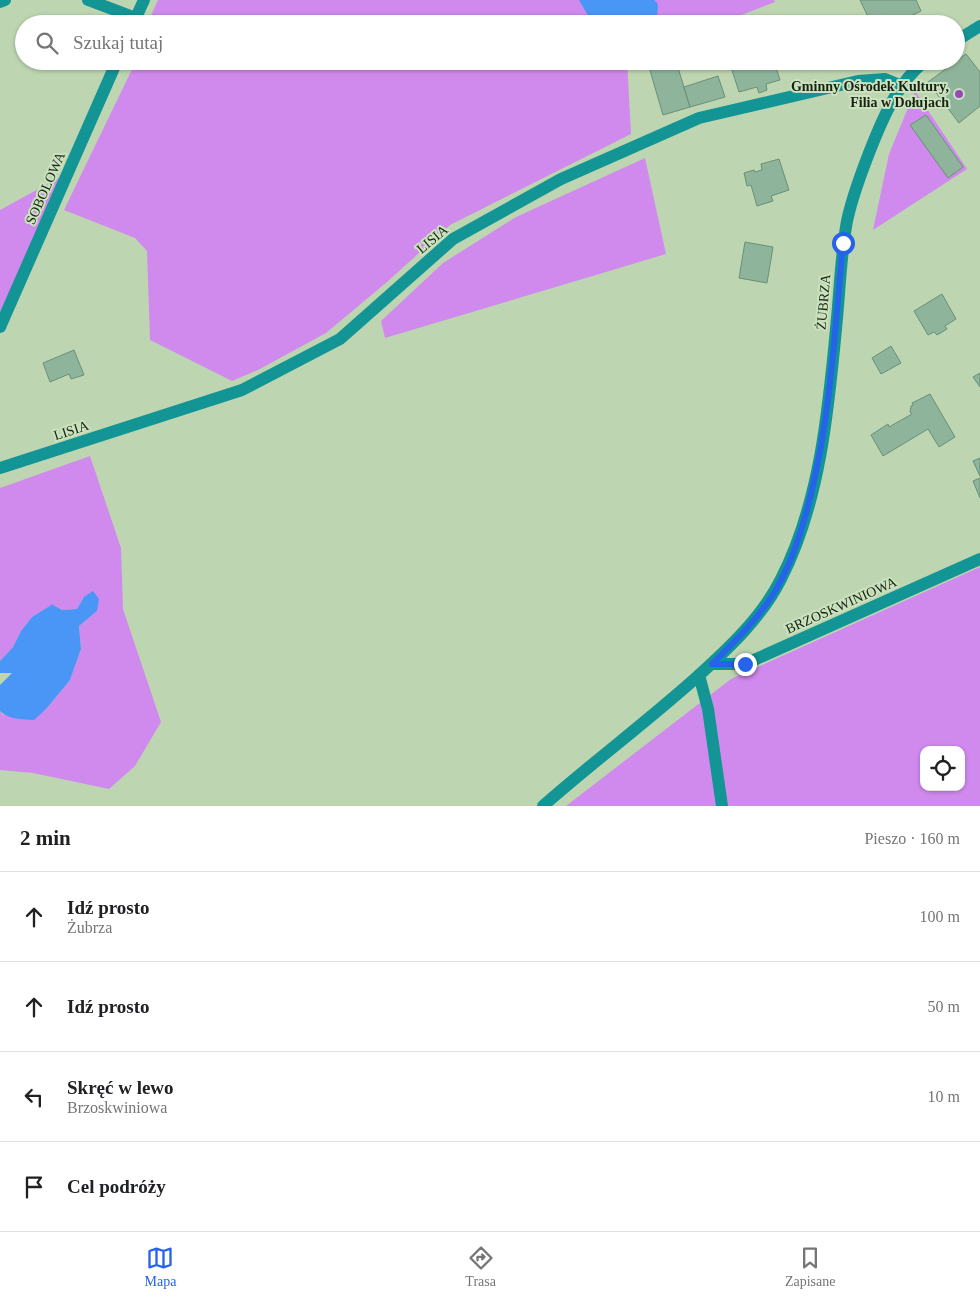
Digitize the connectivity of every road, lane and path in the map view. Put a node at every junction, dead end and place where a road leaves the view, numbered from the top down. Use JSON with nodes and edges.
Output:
{"nodes":[{"id":1,"x":5,"y":0,"type":"edge"},
{"id":2,"x":88,"y":0,"type":"edge"},
{"id":3,"x":144,"y":0,"type":"edge"},
{"id":4,"x":0,"y":2,"type":"edge"},
{"id":5,"x":122,"y":15,"type":"edge"},
{"id":6,"x":138,"y":15,"type":"edge"},
{"id":7,"x":980,"y":26,"type":"edge"},
{"id":8,"x":965,"y":35,"type":"edge"},
{"id":9,"x":113,"y":70,"type":"edge"},
{"id":10,"x":917,"y":70,"type":"edge"},
{"id":11,"x":902,"y":86,"type":"junction"},
{"id":12,"x":0,"y":327,"type":"edge"},
{"id":13,"x":0,"y":468,"type":"edge"},
{"id":14,"x":980,"y":559,"type":"edge"},
{"id":15,"x":712,"y":664,"type":"junction"},
{"id":16,"x":699,"y":675,"type":"junction"},
{"id":17,"x":543,"y":806,"type":"edge"},
{"id":18,"x":722,"y":806,"type":"edge"}],
"edges":[{"from":1,"to":4,"type":"street"},
{"from":2,"to":5,"type":"street"},
{"from":3,"to":6,"type":"street"},
{"from":7,"to":8,"type":"street"},
{"from":9,"to":12,"type":"street","name":"SOBOLOWA"},
{"from":10,"to":11,"type":"street","name":"ŻUBRZA"},
{"from":11,"to":13,"type":"street","name":"LISIA"},
{"from":11,"to":15,"type":"street","name":"ŻUBRZA"},
{"from":14,"to":15,"type":"street","name":"BRZOSKWINIOWA"},
{"from":15,"to":16,"type":"street","name":"ŻUBRZA"},
{"from":16,"to":17,"type":"street","name":"ŻUBRZA"},
{"from":16,"to":18,"type":"street"}]}
